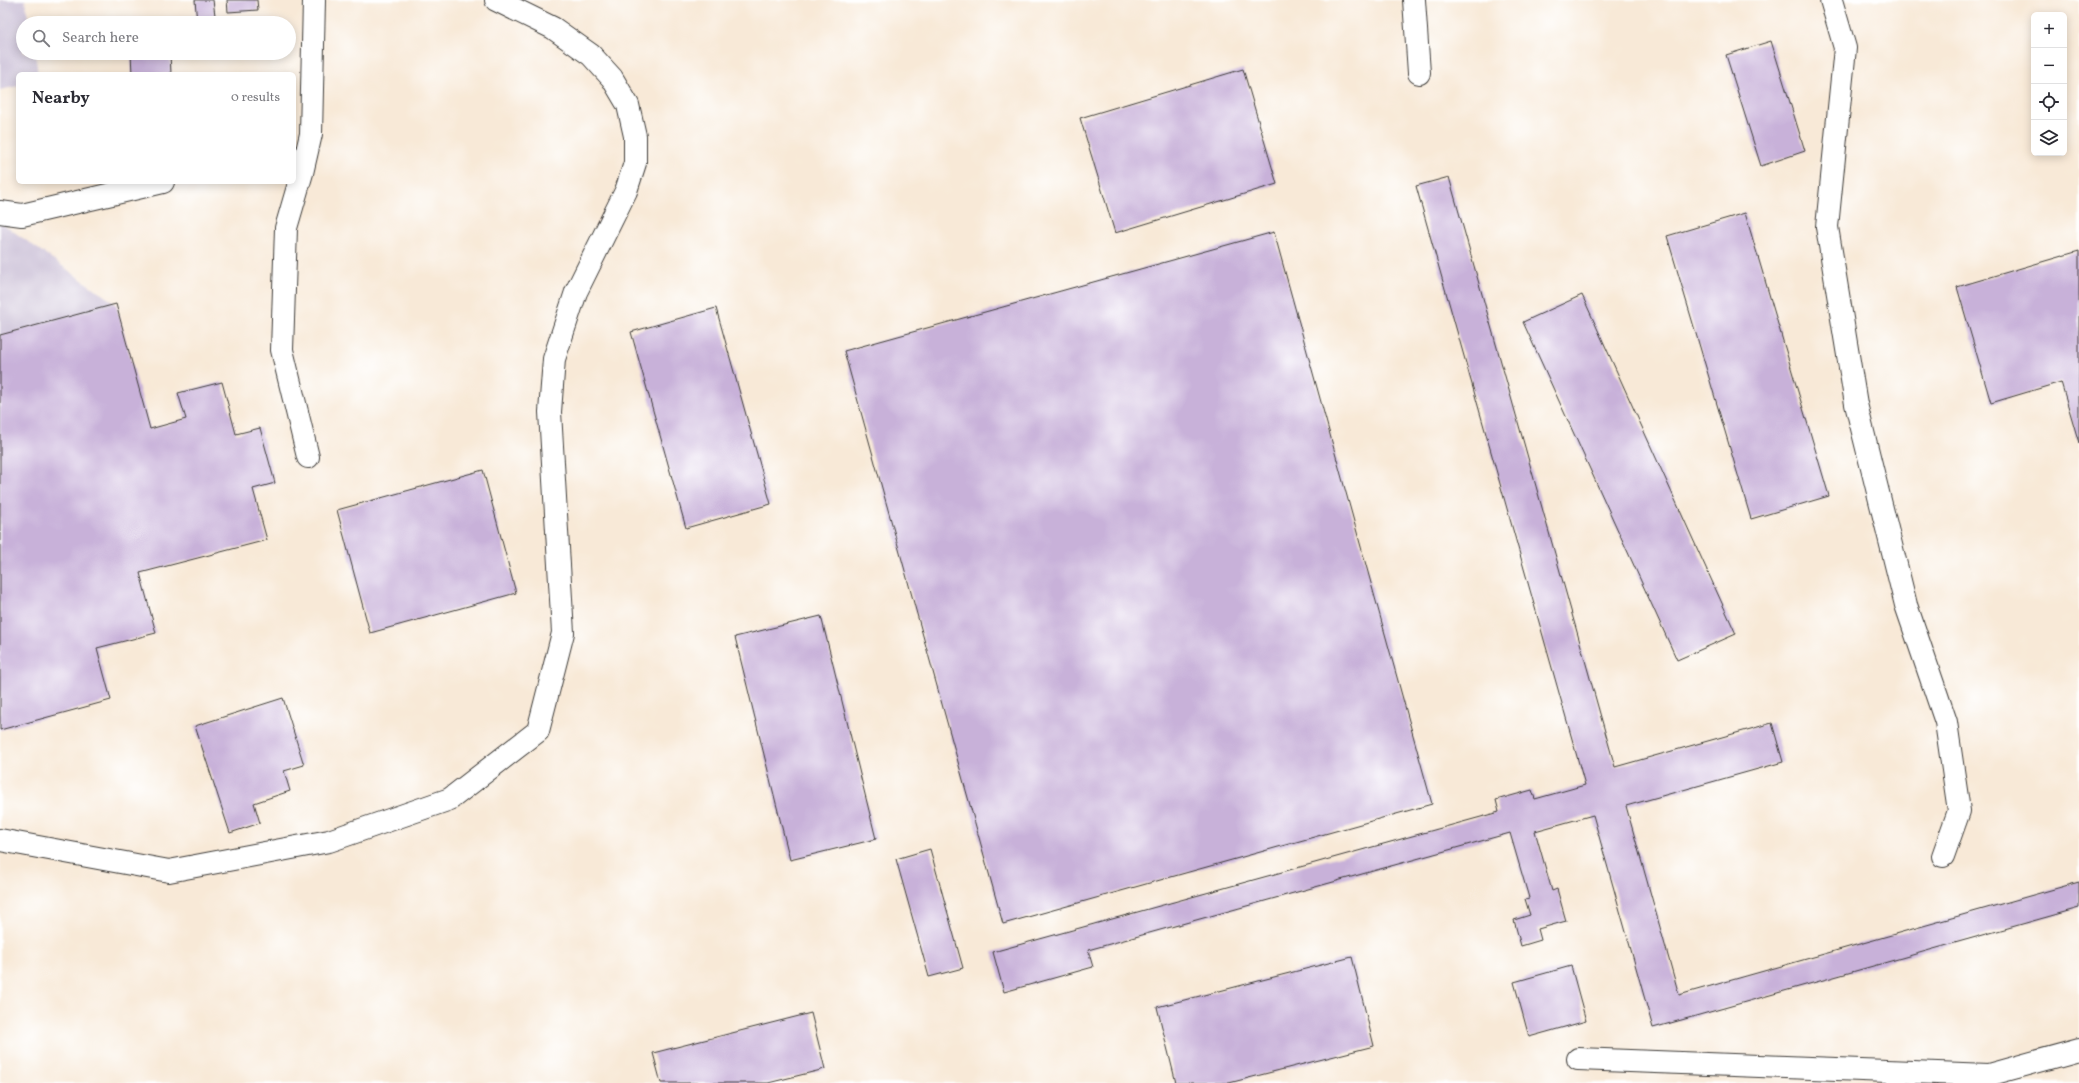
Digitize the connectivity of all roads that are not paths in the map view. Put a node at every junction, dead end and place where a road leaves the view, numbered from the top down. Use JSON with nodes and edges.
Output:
{"nodes":[{"id":1,"x":314,"y":0,"type":"edge"},
{"id":2,"x":496,"y":0,"type":"edge"},
{"id":3,"x":1414,"y":0,"type":"edge"},
{"id":4,"x":1831,"y":0,"type":"edge"},
{"id":5,"x":1419,"y":73,"type":"dead end"},
{"id":6,"x":298,"y":172,"type":"edge"},
{"id":7,"x":154,"y":184,"type":"edge"},
{"id":8,"x":295,"y":184,"type":"edge"},
{"id":9,"x":0,"y":212,"type":"edge"},
{"id":10,"x":308,"y":457,"type":"dead end"},
{"id":11,"x":0,"y":840,"type":"edge"},
{"id":12,"x":1943,"y":856,"type":"dead end"},
{"id":13,"x":2079,"y":1050,"type":"edge"},
{"id":14,"x":1578,"y":1059,"type":"dead end"}],
"edges":[{"from":1,"to":6,"type":"lane"},
{"from":2,"to":11,"type":"lane"},
{"from":3,"to":5,"type":"lane"},
{"from":4,"to":12,"type":"lane"},
{"from":7,"to":9,"type":"lane"},
{"from":8,"to":10,"type":"lane"},
{"from":13,"to":14,"type":"lane"}]}
